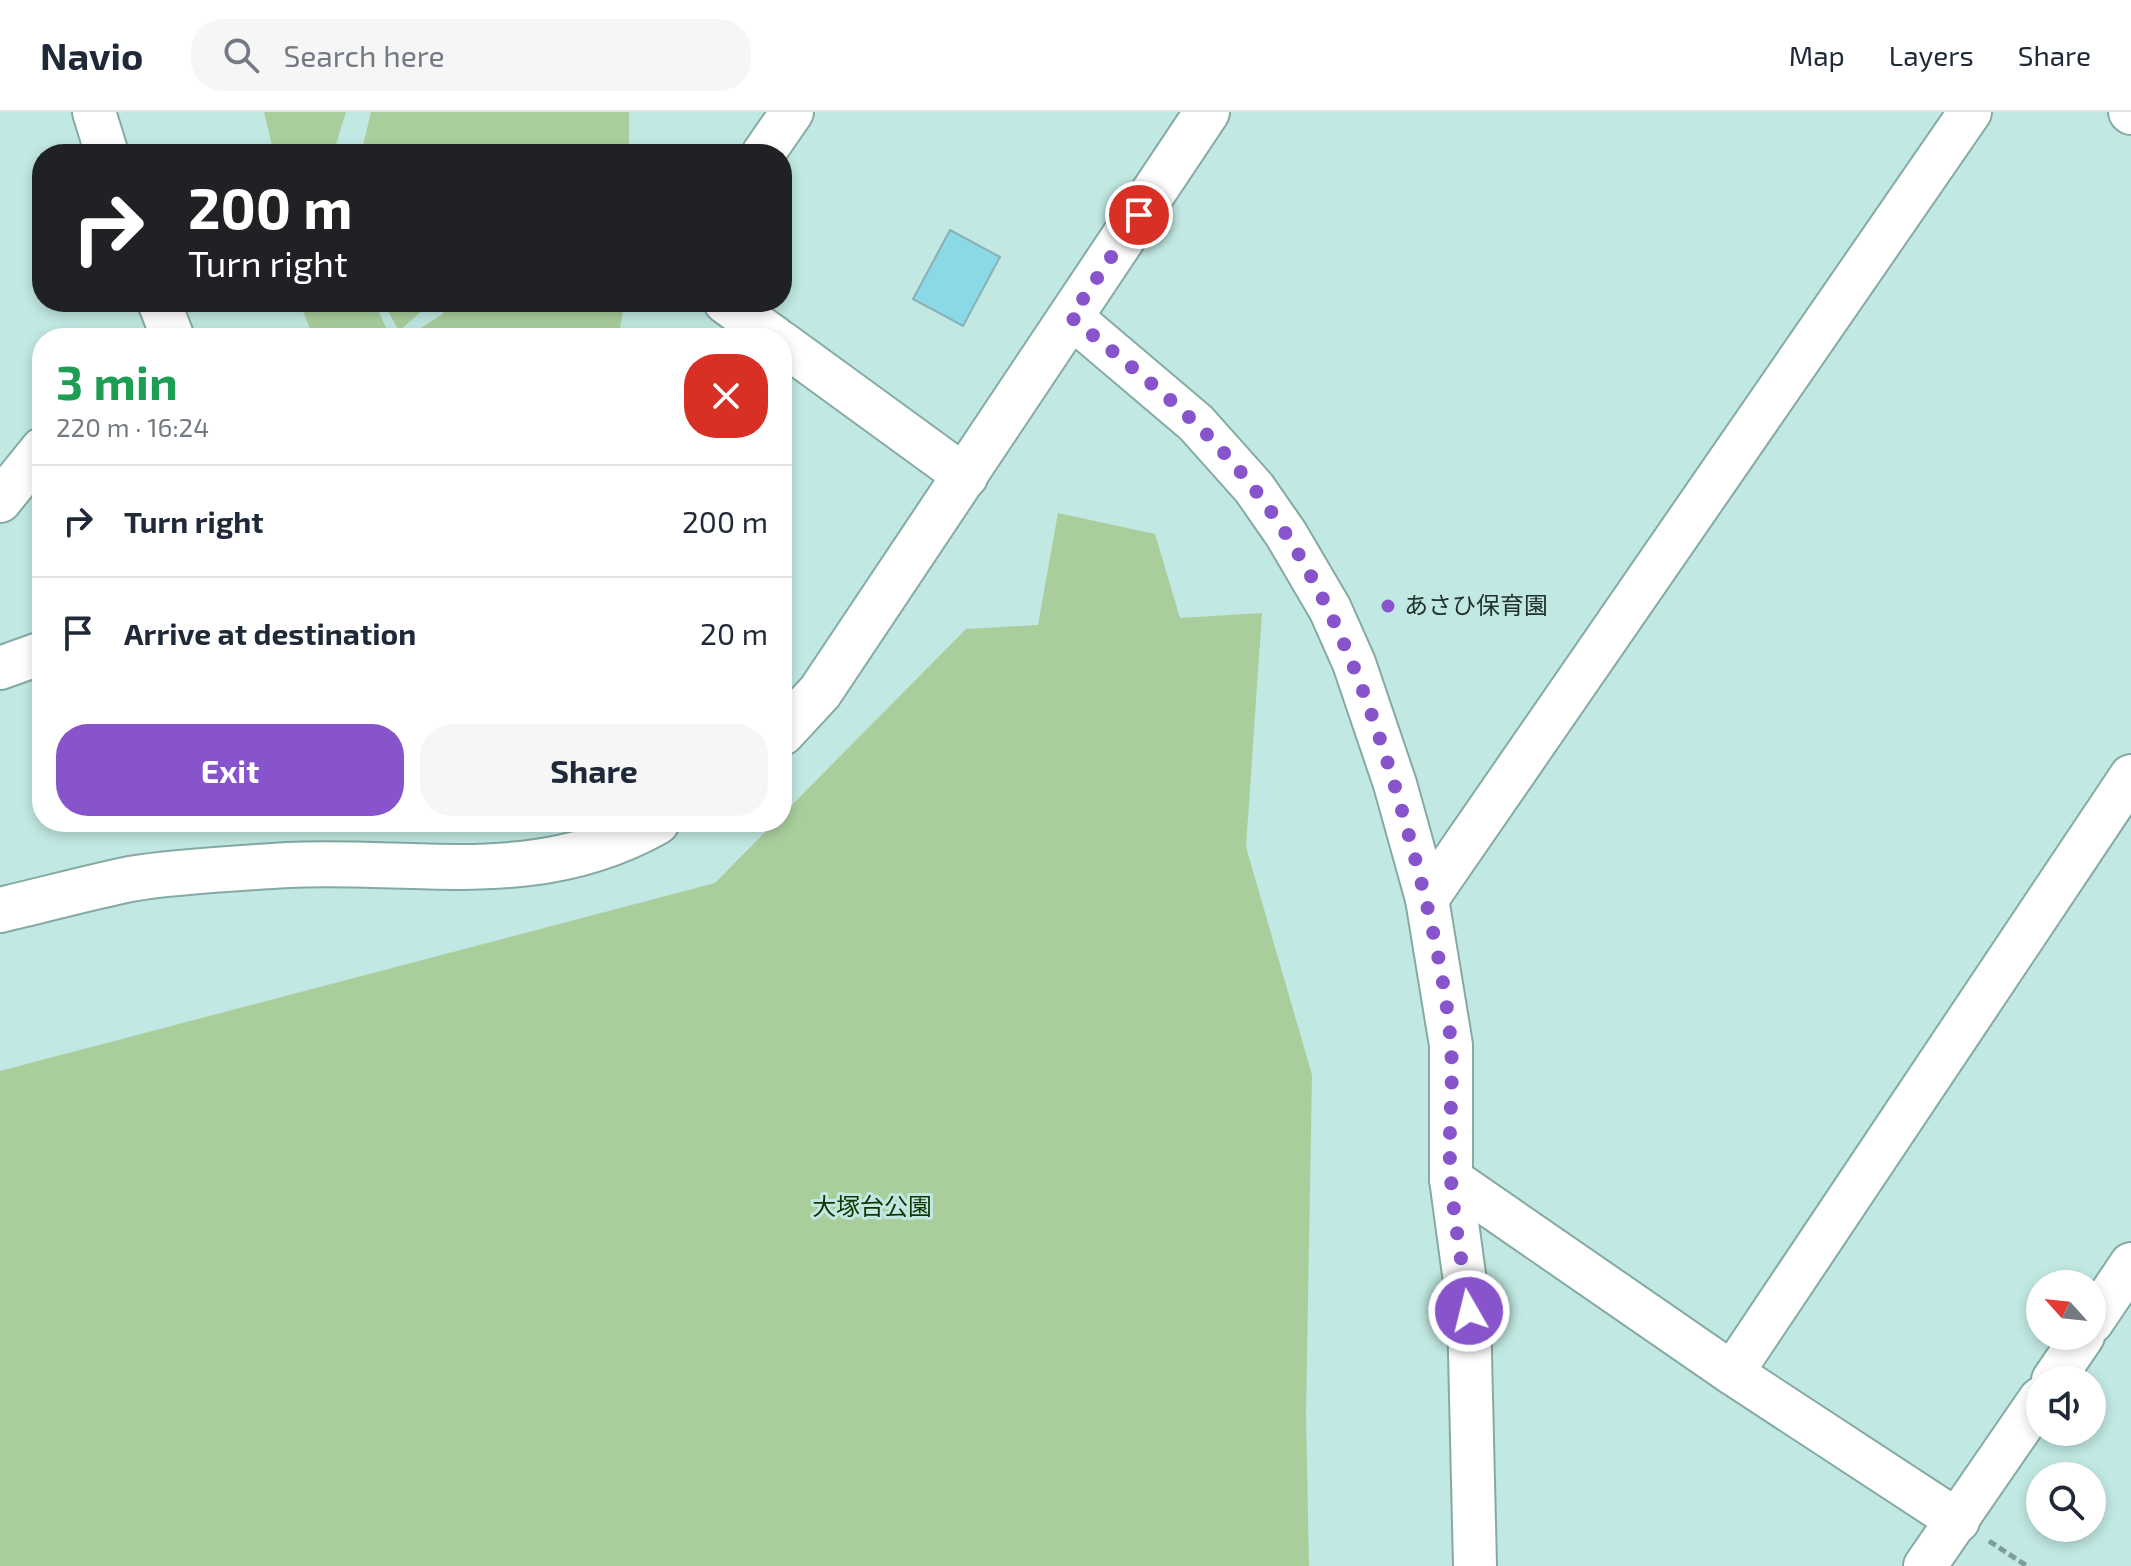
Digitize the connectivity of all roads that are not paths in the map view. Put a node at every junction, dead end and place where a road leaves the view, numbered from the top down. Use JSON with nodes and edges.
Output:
{"nodes":[{"id":1,"x":94,"y":112,"type":"edge"},
{"id":2,"x":792,"y":112,"type":"edge"},
{"id":3,"x":1207,"y":112,"type":"edge"},
{"id":4,"x":1970,"y":112,"type":"edge"},
{"id":5,"x":104,"y":144,"type":"edge"},
{"id":6,"x":770,"y":144,"type":"edge"},
{"id":7,"x":739,"y":312,"type":"edge"},
{"id":8,"x":1071,"y":317,"type":"junction"},
{"id":9,"x":761,"y":328,"type":"edge"},
{"id":10,"x":792,"y":350,"type":"edge"},
{"id":11,"x":32,"y":461,"type":"edge"},
{"id":12,"x":966,"y":477,"type":"junction"},
{"id":13,"x":0,"y":501,"type":"edge"},
{"id":14,"x":32,"y":657,"type":"edge"},
{"id":15,"x":0,"y":668,"type":"edge"},
{"id":16,"x":792,"y":722,"type":"edge"},
{"id":17,"x":2131,"y":776,"type":"edge"},
{"id":18,"x":640,"y":832,"type":"edge"},
{"id":19,"x":1427,"y":899,"type":"junction"},
{"id":20,"x":0,"y":910,"type":"edge"},
{"id":21,"x":1451,"y":1179,"type":"junction"},
{"id":22,"x":2131,"y":1264,"type":"edge"},
{"id":23,"x":2106,"y":1301,"type":"edge"},
{"id":24,"x":1732,"y":1373,"type":"junction"},
{"id":25,"x":2026,"y":1420,"type":"edge"},
{"id":26,"x":1958,"y":1521,"type":"junction"},
{"id":27,"x":1475,"y":1566,"type":"edge"},
{"id":28,"x":1925,"y":1566,"type":"edge"}],
"edges":[{"from":1,"to":5,"type":"street"},
{"from":2,"to":6,"type":"street"},
{"from":3,"to":8,"type":"street"},
{"from":4,"to":19,"type":"street"},
{"from":7,"to":9,"type":"street"},
{"from":8,"to":12,"type":"street"},
{"from":8,"to":19,"type":"street"},
{"from":10,"to":12,"type":"street"},
{"from":11,"to":13,"type":"street"},
{"from":12,"to":16,"type":"street"},
{"from":14,"to":15,"type":"street"},
{"from":17,"to":24,"type":"street"},
{"from":18,"to":20,"type":"street"},
{"from":19,"to":21,"type":"street"},
{"from":21,"to":24,"type":"street"},
{"from":21,"to":27,"type":"street"},
{"from":22,"to":23,"type":"street"},
{"from":24,"to":26,"type":"street"},
{"from":25,"to":26,"type":"street"},
{"from":26,"to":28,"type":"street"}]}
